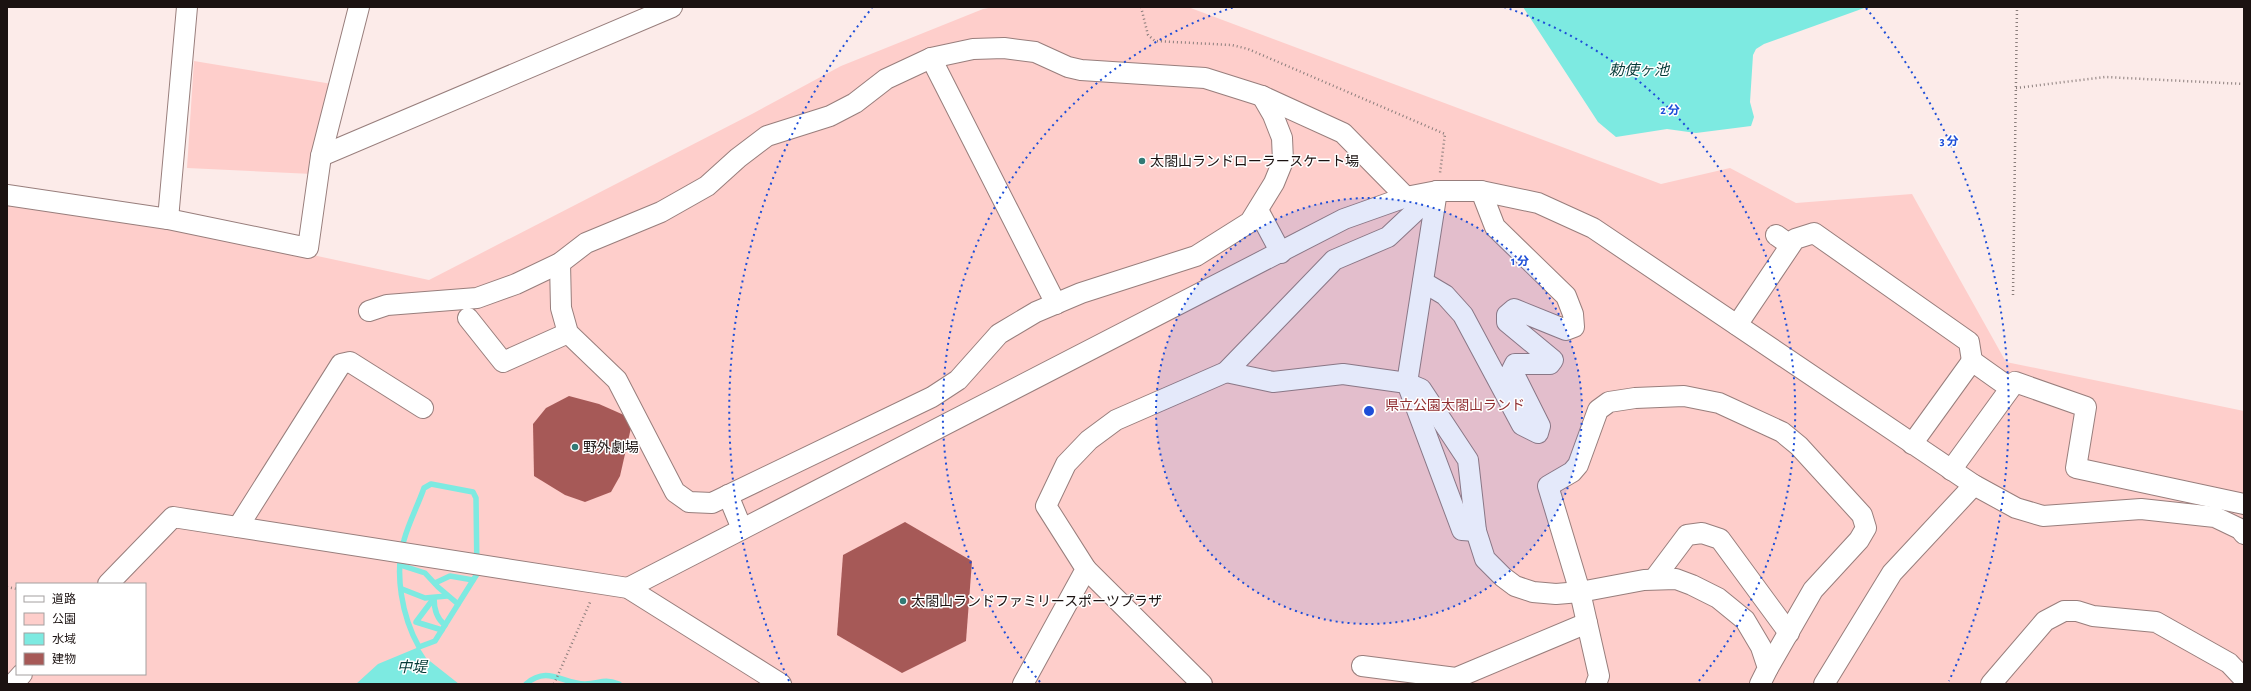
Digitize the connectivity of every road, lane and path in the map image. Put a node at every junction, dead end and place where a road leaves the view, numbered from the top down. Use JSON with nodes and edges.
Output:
{"nodes":[{"id":1,"x":187,"y":7,"type":"edge"},
{"id":2,"x":359,"y":7,"type":"edge"},
{"id":3,"x":672,"y":7,"type":"edge"},
{"id":4,"x":1141,"y":7,"type":"edge"},
{"id":5,"x":2017,"y":7,"type":"edge"},
{"id":6,"x":931,"y":58,"type":"junction"},
{"id":7,"x":2244,"y":84,"type":"edge"},
{"id":8,"x":2016,"y":88,"type":"junction"},
{"id":9,"x":1262,"y":96,"type":"junction"},
{"id":10,"x":321,"y":156,"type":"junction"},
{"id":11,"x":1437,"y":191,"type":"junction"},
{"id":12,"x":1481,"y":191,"type":"junction"},
{"id":13,"x":7,"y":195,"type":"edge"},
{"id":14,"x":1406,"y":197,"type":"junction"},
{"id":15,"x":1258,"y":210,"type":"junction"},
{"id":16,"x":168,"y":219,"type":"junction"},
{"id":17,"x":1281,"y":254,"type":"junction"},
{"id":18,"x":560,"y":263,"type":"junction"},
{"id":19,"x":1423,"y":282,"type":"junction"},
{"id":20,"x":2013,"y":295,"type":"dead end"},
{"id":21,"x":1056,"y":304,"type":"junction"},
{"id":22,"x":369,"y":311,"type":"dead end"},
{"id":23,"x":468,"y":318,"type":"dead end"},
{"id":24,"x":1737,"y":325,"type":"junction"},
{"id":25,"x":568,"y":332,"type":"junction"},
{"id":26,"x":1972,"y":361,"type":"junction"},
{"id":27,"x":1226,"y":372,"type":"junction"},
{"id":28,"x":1407,"y":383,"type":"junction"},
{"id":29,"x":2010,"y":388,"type":"junction"},
{"id":30,"x":423,"y":408,"type":"dead end"},
{"id":31,"x":896,"y":414,"type":"junction"},
{"id":32,"x":910,"y":443,"type":"junction"},
{"id":33,"x":1912,"y":444,"type":"junction"},
{"id":34,"x":1950,"y":470,"type":"junction"},
{"id":35,"x":2127,"y":477,"type":"junction"},
{"id":36,"x":1974,"y":485,"type":"junction"},
{"id":37,"x":728,"y":495,"type":"junction"},
{"id":38,"x":2244,"y":504,"type":"edge"},
{"id":39,"x":2127,"y":510,"type":"junction"},
{"id":40,"x":238,"y":528,"type":"junction"},
{"id":41,"x":742,"y":529,"type":"junction"},
{"id":42,"x":1476,"y":531,"type":"junction"},
{"id":43,"x":2244,"y":534,"type":"edge"},
{"id":44,"x":1086,"y":569,"type":"junction"},
{"id":45,"x":1654,"y":579,"type":"junction"},
{"id":46,"x":109,"y":583,"type":"edge"},
{"id":47,"x":599,"y":583,"type":"junction"},
{"id":48,"x":628,"y":588,"type":"junction"},
{"id":49,"x":1580,"y":592,"type":"junction"},
{"id":50,"x":1587,"y":623,"type":"junction"},
{"id":51,"x":1789,"y":633,"type":"junction"},
{"id":52,"x":1362,"y":666,"type":"dead end"},
{"id":53,"x":21,"y":675,"type":"edge"},
{"id":54,"x":1764,"y":676,"type":"edge"},
{"id":55,"x":2244,"y":679,"type":"edge"},
{"id":56,"x":13,"y":684,"type":"edge"},
{"id":57,"x":554,"y":684,"type":"edge"},
{"id":58,"x":781,"y":684,"type":"edge"},
{"id":59,"x":1023,"y":684,"type":"edge"},
{"id":60,"x":1202,"y":684,"type":"edge"},
{"id":61,"x":1596,"y":684,"type":"edge"},
{"id":62,"x":1824,"y":684,"type":"edge"},
{"id":63,"x":1991,"y":684,"type":"edge"}],
"edges":[{"from":1,"to":16,"type":"street"},
{"from":2,"to":10,"type":"street"},
{"from":3,"to":10,"type":"street"},
{"from":4,"to":11,"type":"path"},
{"from":5,"to":8,"type":"path"},
{"from":6,"to":9,"type":"street"},
{"from":6,"to":18,"type":"street"},
{"from":6,"to":21,"type":"street"},
{"from":7,"to":8,"type":"path"},
{"from":8,"to":20,"type":"path"},
{"from":9,"to":14,"type":"street"},
{"from":9,"to":15,"type":"street"},
{"from":10,"to":16,"type":"street"},
{"from":11,"to":12,"type":"street"},
{"from":11,"to":14,"type":"street"},
{"from":11,"to":19,"type":"street"},
{"from":11,"to":27,"type":"street"},
{"from":12,"to":19,"type":"street"},
{"from":12,"to":24,"type":"street"},
{"from":13,"to":16,"type":"street"},
{"from":14,"to":17,"type":"street"},
{"from":15,"to":17,"type":"street"},
{"from":15,"to":21,"type":"street"},
{"from":17,"to":32,"type":"street"},
{"from":18,"to":22,"type":"street"},
{"from":18,"to":25,"type":"street"},
{"from":19,"to":28,"type":"street"},
{"from":21,"to":31,"type":"street"},
{"from":23,"to":25,"type":"street"},
{"from":24,"to":26,"type":"street"},
{"from":24,"to":33,"type":"street"},
{"from":25,"to":37,"type":"street"},
{"from":26,"to":29,"type":"street"},
{"from":26,"to":33,"type":"street"},
{"from":27,"to":28,"type":"street"},
{"from":27,"to":44,"type":"street"},
{"from":28,"to":42,"type":"street"},
{"from":28,"to":42,"type":"street"},
{"from":29,"to":34,"type":"street"},
{"from":29,"to":35,"type":"street"},
{"from":30,"to":40,"type":"street"},
{"from":31,"to":32,"type":"street"},
{"from":31,"to":37,"type":"street"},
{"from":32,"to":41,"type":"street"},
{"from":33,"to":34,"type":"street"},
{"from":34,"to":36,"type":"street"},
{"from":35,"to":38,"type":"street"},
{"from":35,"to":39,"type":"street"},
{"from":36,"to":39,"type":"street"},
{"from":36,"to":62,"type":"street"},
{"from":37,"to":41,"type":"street"},
{"from":39,"to":43,"type":"street"},
{"from":40,"to":46,"type":"street"},
{"from":40,"to":47,"type":"street"},
{"from":41,"to":48,"type":"street"},
{"from":42,"to":49,"type":"street"},
{"from":44,"to":59,"type":"street"},
{"from":44,"to":60,"type":"street"},
{"from":45,"to":49,"type":"street"},
{"from":45,"to":51,"type":"street"},
{"from":45,"to":54,"type":"street"},
{"from":47,"to":48,"type":"street"},
{"from":47,"to":57,"type":"path"},
{"from":48,"to":58,"type":"street"},
{"from":49,"to":50,"type":"street"},
{"from":49,"to":51,"type":"street"},
{"from":50,"to":52,"type":"street"},
{"from":50,"to":61,"type":"street"},
{"from":51,"to":54,"type":"street"},
{"from":53,"to":56,"type":"street"},
{"from":55,"to":63,"type":"street"}]}
